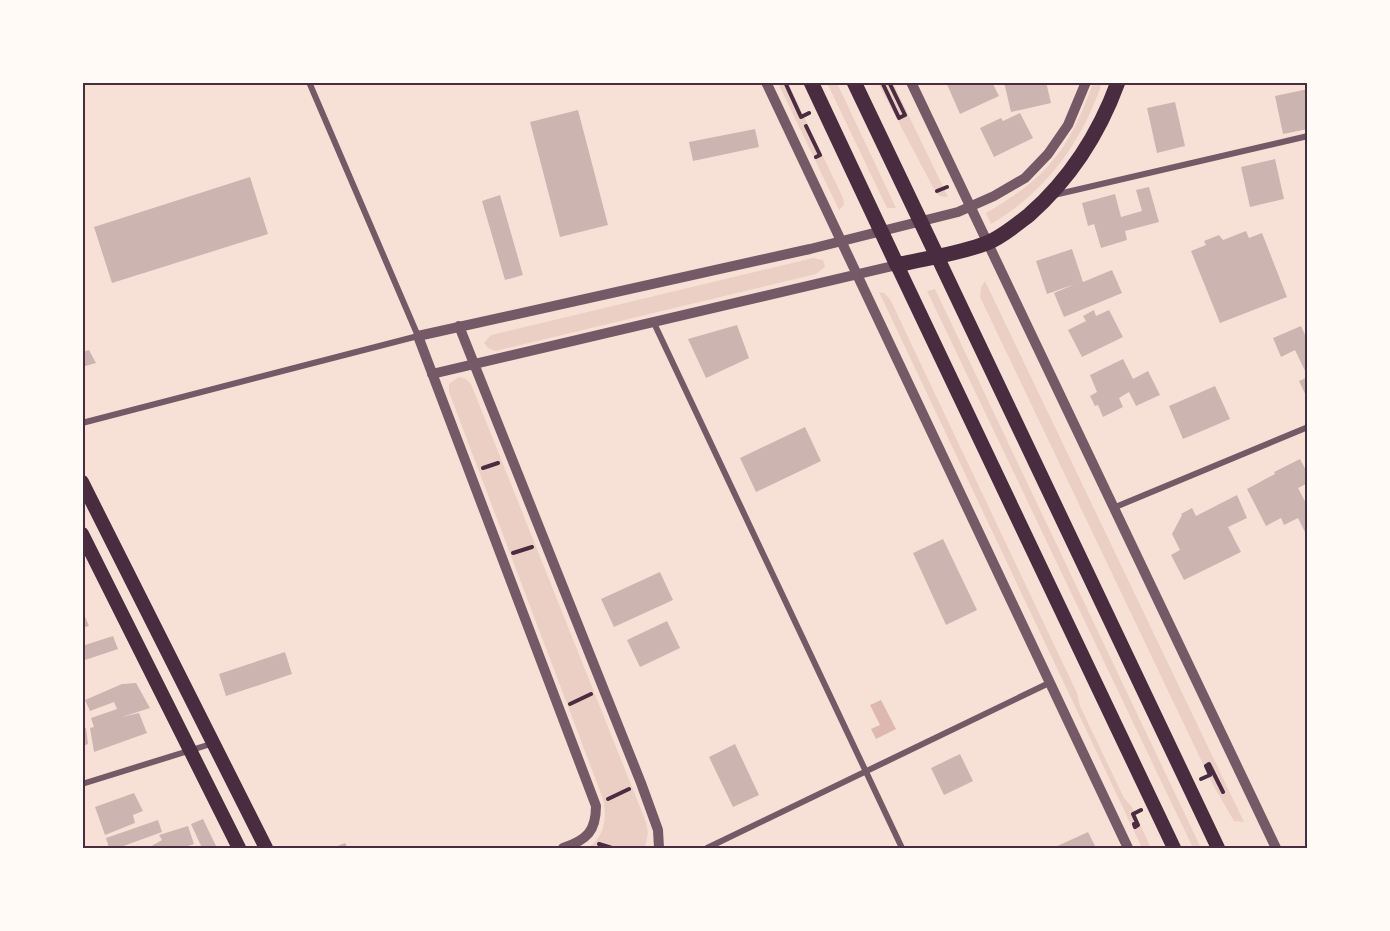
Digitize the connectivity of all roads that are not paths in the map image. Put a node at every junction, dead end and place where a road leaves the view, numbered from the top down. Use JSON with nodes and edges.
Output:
{"nodes":[{"id":1,"x":309,"y":82,"type":"edge"},
{"id":2,"x":766,"y":82,"type":"edge"},
{"id":3,"x":811,"y":82,"type":"edge"},
{"id":4,"x":854,"y":82,"type":"edge"},
{"id":5,"x":911,"y":82,"type":"edge"},
{"id":6,"x":1086,"y":82,"type":"edge"},
{"id":7,"x":1118,"y":82,"type":"edge"},
{"id":8,"x":1308,"y":136,"type":"edge"},
{"id":9,"x":1051,"y":195,"type":"junction"},
{"id":10,"x":970,"y":207,"type":"junction"},
{"id":11,"x":920,"y":222,"type":"junction"},
{"id":12,"x":881,"y":232,"type":"junction"},
{"id":13,"x":840,"y":242,"type":"junction"},
{"id":14,"x":987,"y":243,"type":"junction"},
{"id":15,"x":937,"y":256,"type":"junction"},
{"id":16,"x":897,"y":265,"type":"junction"},
{"id":17,"x":856,"y":276,"type":"junction"},
{"id":18,"x":653,"y":321,"type":"junction"},
{"id":19,"x":459,"y":327,"type":"junction"},
{"id":20,"x":418,"y":336,"type":"junction"},
{"id":21,"x":474,"y":365,"type":"junction"},
{"id":22,"x":432,"y":374,"type":"junction"},
{"id":23,"x":82,"y":423,"type":"edge"},
{"id":24,"x":1308,"y":427,"type":"edge"},
{"id":25,"x":82,"y":482,"type":"edge"},
{"id":26,"x":1113,"y":508,"type":"junction"},
{"id":27,"x":84,"y":539,"type":"edge"},
{"id":28,"x":1049,"y":683,"type":"junction"},
{"id":29,"x":214,"y":743,"type":"junction"},
{"id":30,"x":190,"y":750,"type":"junction"},
{"id":31,"x":865,"y":772,"type":"junction"},
{"id":32,"x":82,"y":784,"type":"edge"},
{"id":33,"x":660,"y":848,"type":"edge"},
{"id":34,"x":239,"y":849,"type":"edge"},
{"id":35,"x":266,"y":849,"type":"edge"},
{"id":36,"x":563,"y":849,"type":"edge"},
{"id":37,"x":707,"y":849,"type":"edge"},
{"id":38,"x":902,"y":849,"type":"edge"},
{"id":39,"x":1128,"y":849,"type":"edge"},
{"id":40,"x":1174,"y":849,"type":"edge"},
{"id":41,"x":1218,"y":849,"type":"edge"},
{"id":42,"x":1276,"y":849,"type":"edge"}],
"edges":[{"from":1,"to":20,"type":"street"},
{"from":2,"to":13,"type":"street"},
{"from":3,"to":12,"type":"highway"},
{"from":4,"to":11,"type":"highway"},
{"from":5,"to":10,"type":"street"},
{"from":6,"to":10,"type":"street"},
{"from":7,"to":9,"type":"highway"},
{"from":8,"to":9,"type":"street"},
{"from":9,"to":14,"type":"highway"},
{"from":10,"to":11,"type":"street"},
{"from":10,"to":14,"type":"street"},
{"from":11,"to":12,"type":"street"},
{"from":11,"to":15,"type":"highway"},
{"from":12,"to":13,"type":"street"},
{"from":12,"to":16,"type":"highway"},
{"from":13,"to":17,"type":"street"},
{"from":13,"to":19,"type":"street"},
{"from":14,"to":15,"type":"highway"},
{"from":14,"to":26,"type":"street"},
{"from":15,"to":16,"type":"highway"},
{"from":15,"to":41,"type":"main road"},
{"from":16,"to":17,"type":"street"},
{"from":16,"to":40,"type":"main road"},
{"from":17,"to":18,"type":"street"},
{"from":17,"to":28,"type":"street"},
{"from":18,"to":21,"type":"street"},
{"from":18,"to":31,"type":"street"},
{"from":19,"to":20,"type":"street"},
{"from":19,"to":21,"type":"street"},
{"from":20,"to":22,"type":"street"},
{"from":20,"to":23,"type":"street"},
{"from":21,"to":22,"type":"street"},
{"from":21,"to":33,"type":"street"},
{"from":22,"to":36,"type":"street"},
{"from":24,"to":26,"type":"street"},
{"from":25,"to":29,"type":"main road"},
{"from":26,"to":42,"type":"street"},
{"from":27,"to":30,"type":"main road"},
{"from":28,"to":31,"type":"street"},
{"from":28,"to":39,"type":"street"},
{"from":29,"to":30,"type":"street"},
{"from":29,"to":35,"type":"main road"},
{"from":30,"to":32,"type":"street"},
{"from":30,"to":34,"type":"main road"},
{"from":31,"to":37,"type":"street"},
{"from":31,"to":38,"type":"street"}]}
